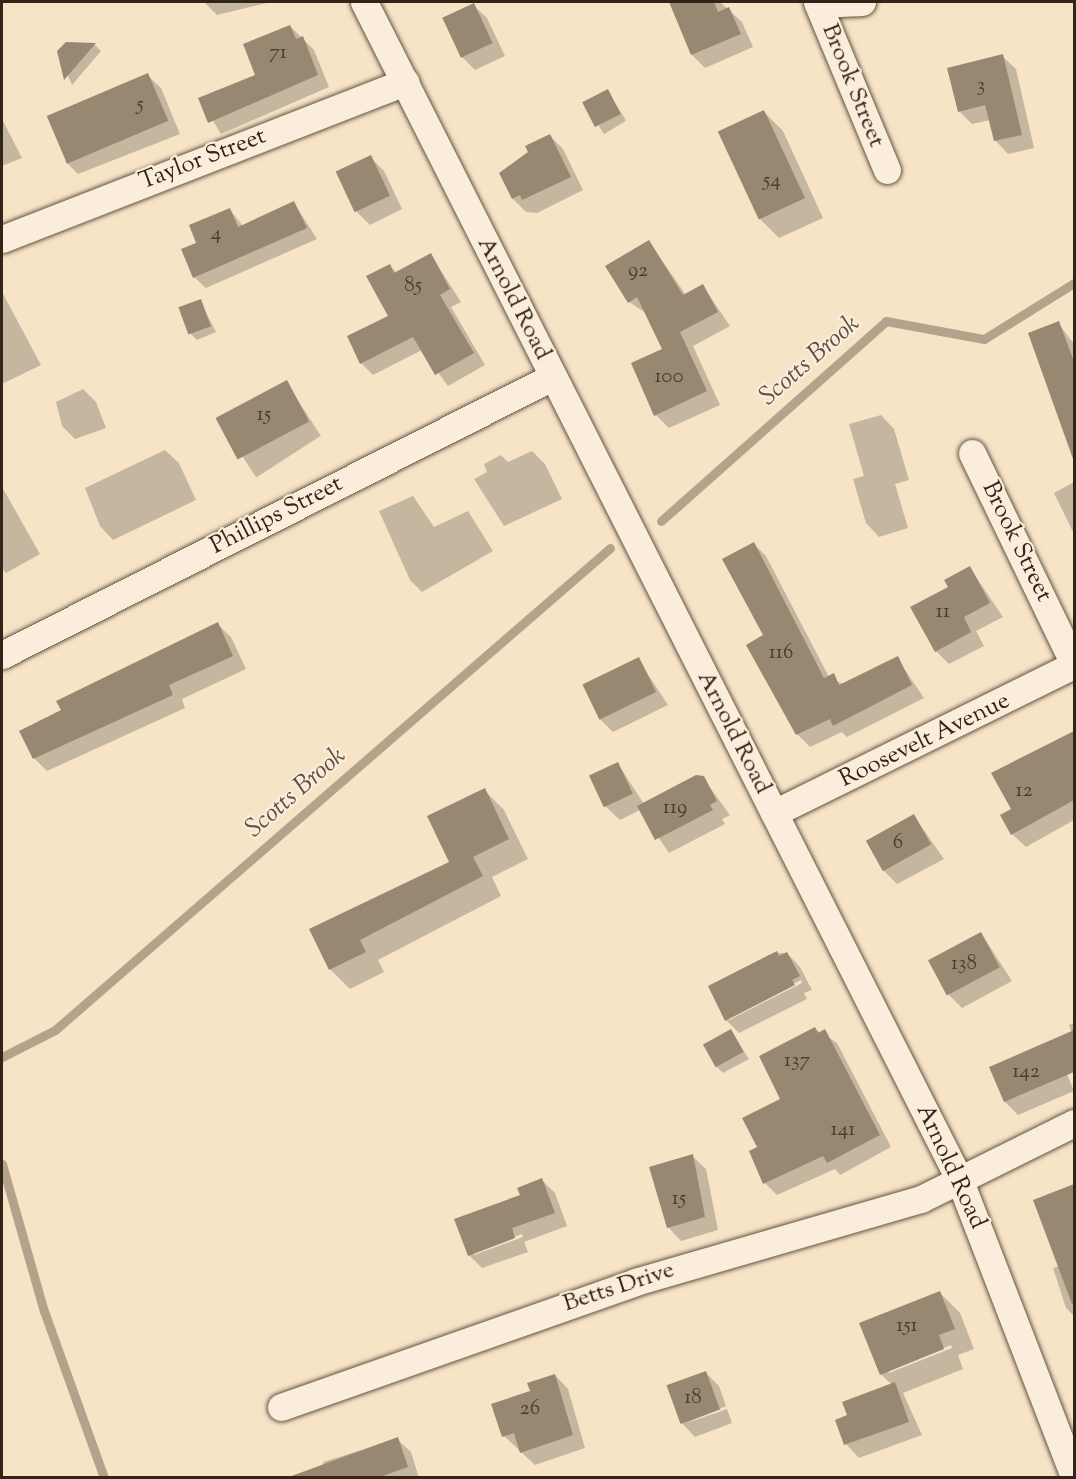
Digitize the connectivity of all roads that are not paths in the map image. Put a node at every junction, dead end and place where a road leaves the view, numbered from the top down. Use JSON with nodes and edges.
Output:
{"nodes":[{"id":1,"x":364,"y":2,"type":"edge"},
{"id":2,"x":862,"y":2,"type":"edge"},
{"id":3,"x":817,"y":3,"type":"edge"},
{"id":4,"x":405,"y":82,"type":"junction"},
{"id":5,"x":887,"y":170,"type":"dead end"},
{"id":6,"x":2,"y":238,"type":"edge"},
{"id":7,"x":552,"y":377,"type":"junction"},
{"id":8,"x":972,"y":453,"type":"dead end"},
{"id":9,"x":2,"y":655,"type":"edge"},
{"id":10,"x":1074,"y":665,"type":"edge"},
{"id":11,"x":774,"y":813,"type":"junction"},
{"id":12,"x":1074,"y":1123,"type":"edge"},
{"id":13,"x":960,"y":1181,"type":"junction"},
{"id":14,"x":281,"y":1407,"type":"dead end"},
{"id":15,"x":1074,"y":1476,"type":"edge"}],
"edges":[{"from":1,"to":4,"type":"street","name":"Arnold Road"},
{"from":2,"to":3,"type":"street"},
{"from":3,"to":5,"type":"street","name":"Brook Street"},
{"from":4,"to":6,"type":"street","name":"Taylor Street"},
{"from":4,"to":7,"type":"street","name":"Arnold Road"},
{"from":7,"to":9,"type":"street","name":"Phillips Street"},
{"from":7,"to":11,"type":"street","name":"Arnold Road"},
{"from":8,"to":10,"type":"street","name":"Brook Street"},
{"from":10,"to":11,"type":"street","name":"Roosevelt Avenue"},
{"from":11,"to":13,"type":"street","name":"Arnold Road"},
{"from":12,"to":13,"type":"street","name":"Betts Drive"},
{"from":13,"to":14,"type":"street","name":"Betts Drive"},
{"from":13,"to":15,"type":"street","name":"Arnold Road"}]}
